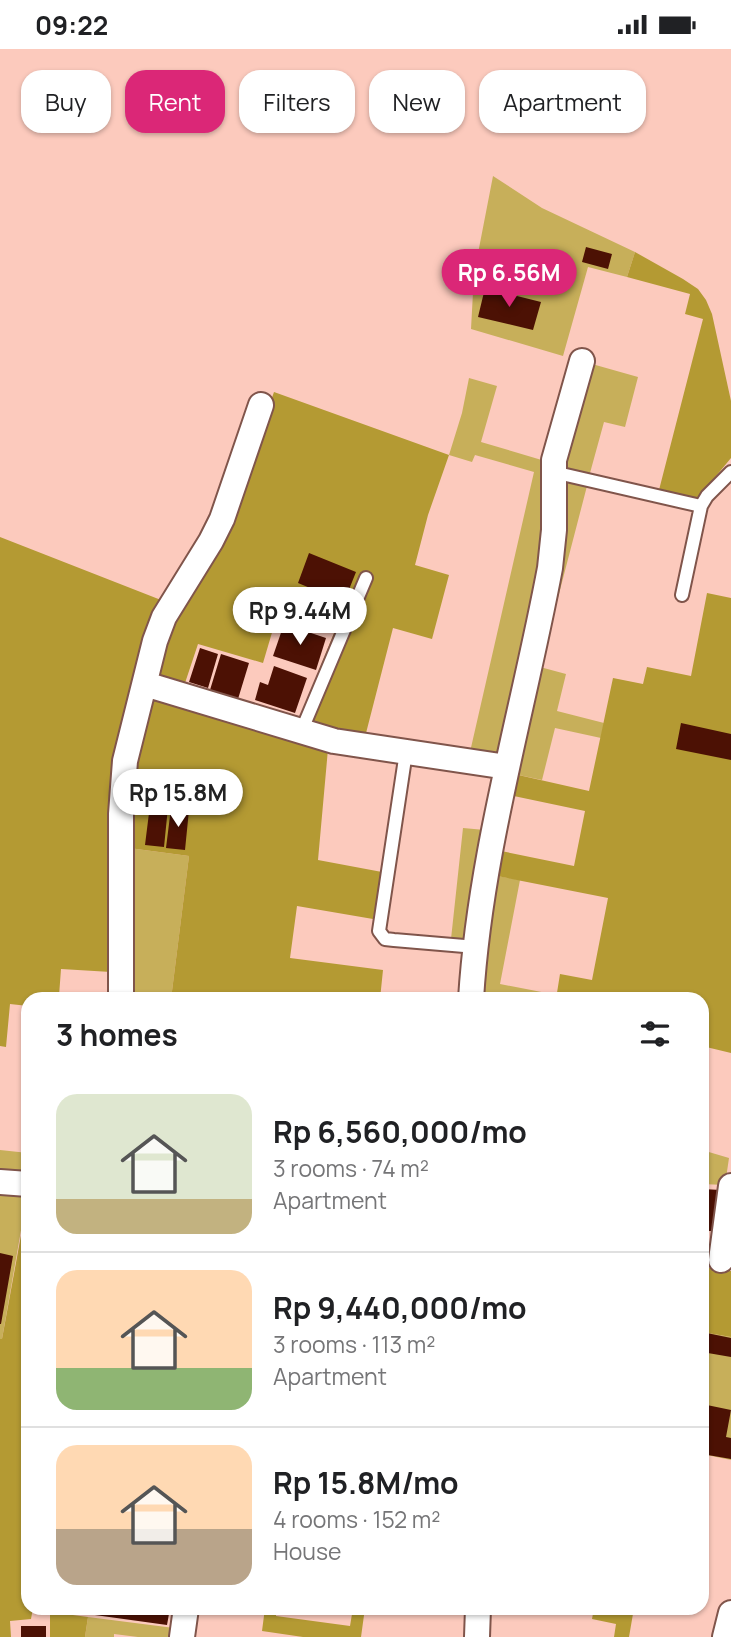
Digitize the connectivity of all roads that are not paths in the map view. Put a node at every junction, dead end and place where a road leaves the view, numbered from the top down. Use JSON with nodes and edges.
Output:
{"nodes":[{"id":1,"x":582,"y":361,"type":"dead end"},
{"id":2,"x":261,"y":405,"type":"dead end"},
{"id":3,"x":553,"y":472,"type":"junction"},
{"id":4,"x":731,"y":472,"type":"edge"},
{"id":5,"x":701,"y":506,"type":"junction"},
{"id":6,"x":366,"y":578,"type":"dead end"},
{"id":7,"x":682,"y":595,"type":"dead end"},
{"id":8,"x":145,"y":684,"type":"junction"},
{"id":9,"x":301,"y":732,"type":"junction"},
{"id":10,"x":406,"y":752,"type":"junction"},
{"id":11,"x":507,"y":767,"type":"junction"},
{"id":12,"x":476,"y":947,"type":"junction"},
{"id":13,"x":121,"y":992,"type":"edge"},
{"id":14,"x":472,"y":992,"type":"edge"},
{"id":15,"x":0,"y":1182,"type":"edge"},
{"id":16,"x":21,"y":1184,"type":"edge"},
{"id":17,"x":731,"y":1186,"type":"edge"},
{"id":18,"x":718,"y":1260,"type":"edge"},
{"id":19,"x":731,"y":1613,"type":"edge"},
{"id":20,"x":185,"y":1615,"type":"edge"},
{"id":21,"x":478,"y":1615,"type":"edge"},
{"id":22,"x":182,"y":1637,"type":"edge"},
{"id":23,"x":477,"y":1637,"type":"edge"},
{"id":24,"x":725,"y":1637,"type":"edge"}],
"edges":[{"from":1,"to":3,"type":"street"},
{"from":2,"to":8,"type":"street"},
{"from":3,"to":5,"type":"lane"},
{"from":3,"to":11,"type":"street"},
{"from":4,"to":5,"type":"lane"},
{"from":5,"to":7,"type":"lane"},
{"from":6,"to":9,"type":"lane"},
{"from":8,"to":9,"type":"street"},
{"from":8,"to":13,"type":"street"},
{"from":9,"to":10,"type":"street"},
{"from":10,"to":11,"type":"street"},
{"from":10,"to":12,"type":"lane"},
{"from":11,"to":12,"type":"street"},
{"from":12,"to":14,"type":"street"},
{"from":15,"to":16,"type":"street"},
{"from":17,"to":18,"type":"street"},
{"from":19,"to":24,"type":"street"},
{"from":20,"to":22,"type":"street"},
{"from":21,"to":23,"type":"street"}]}
